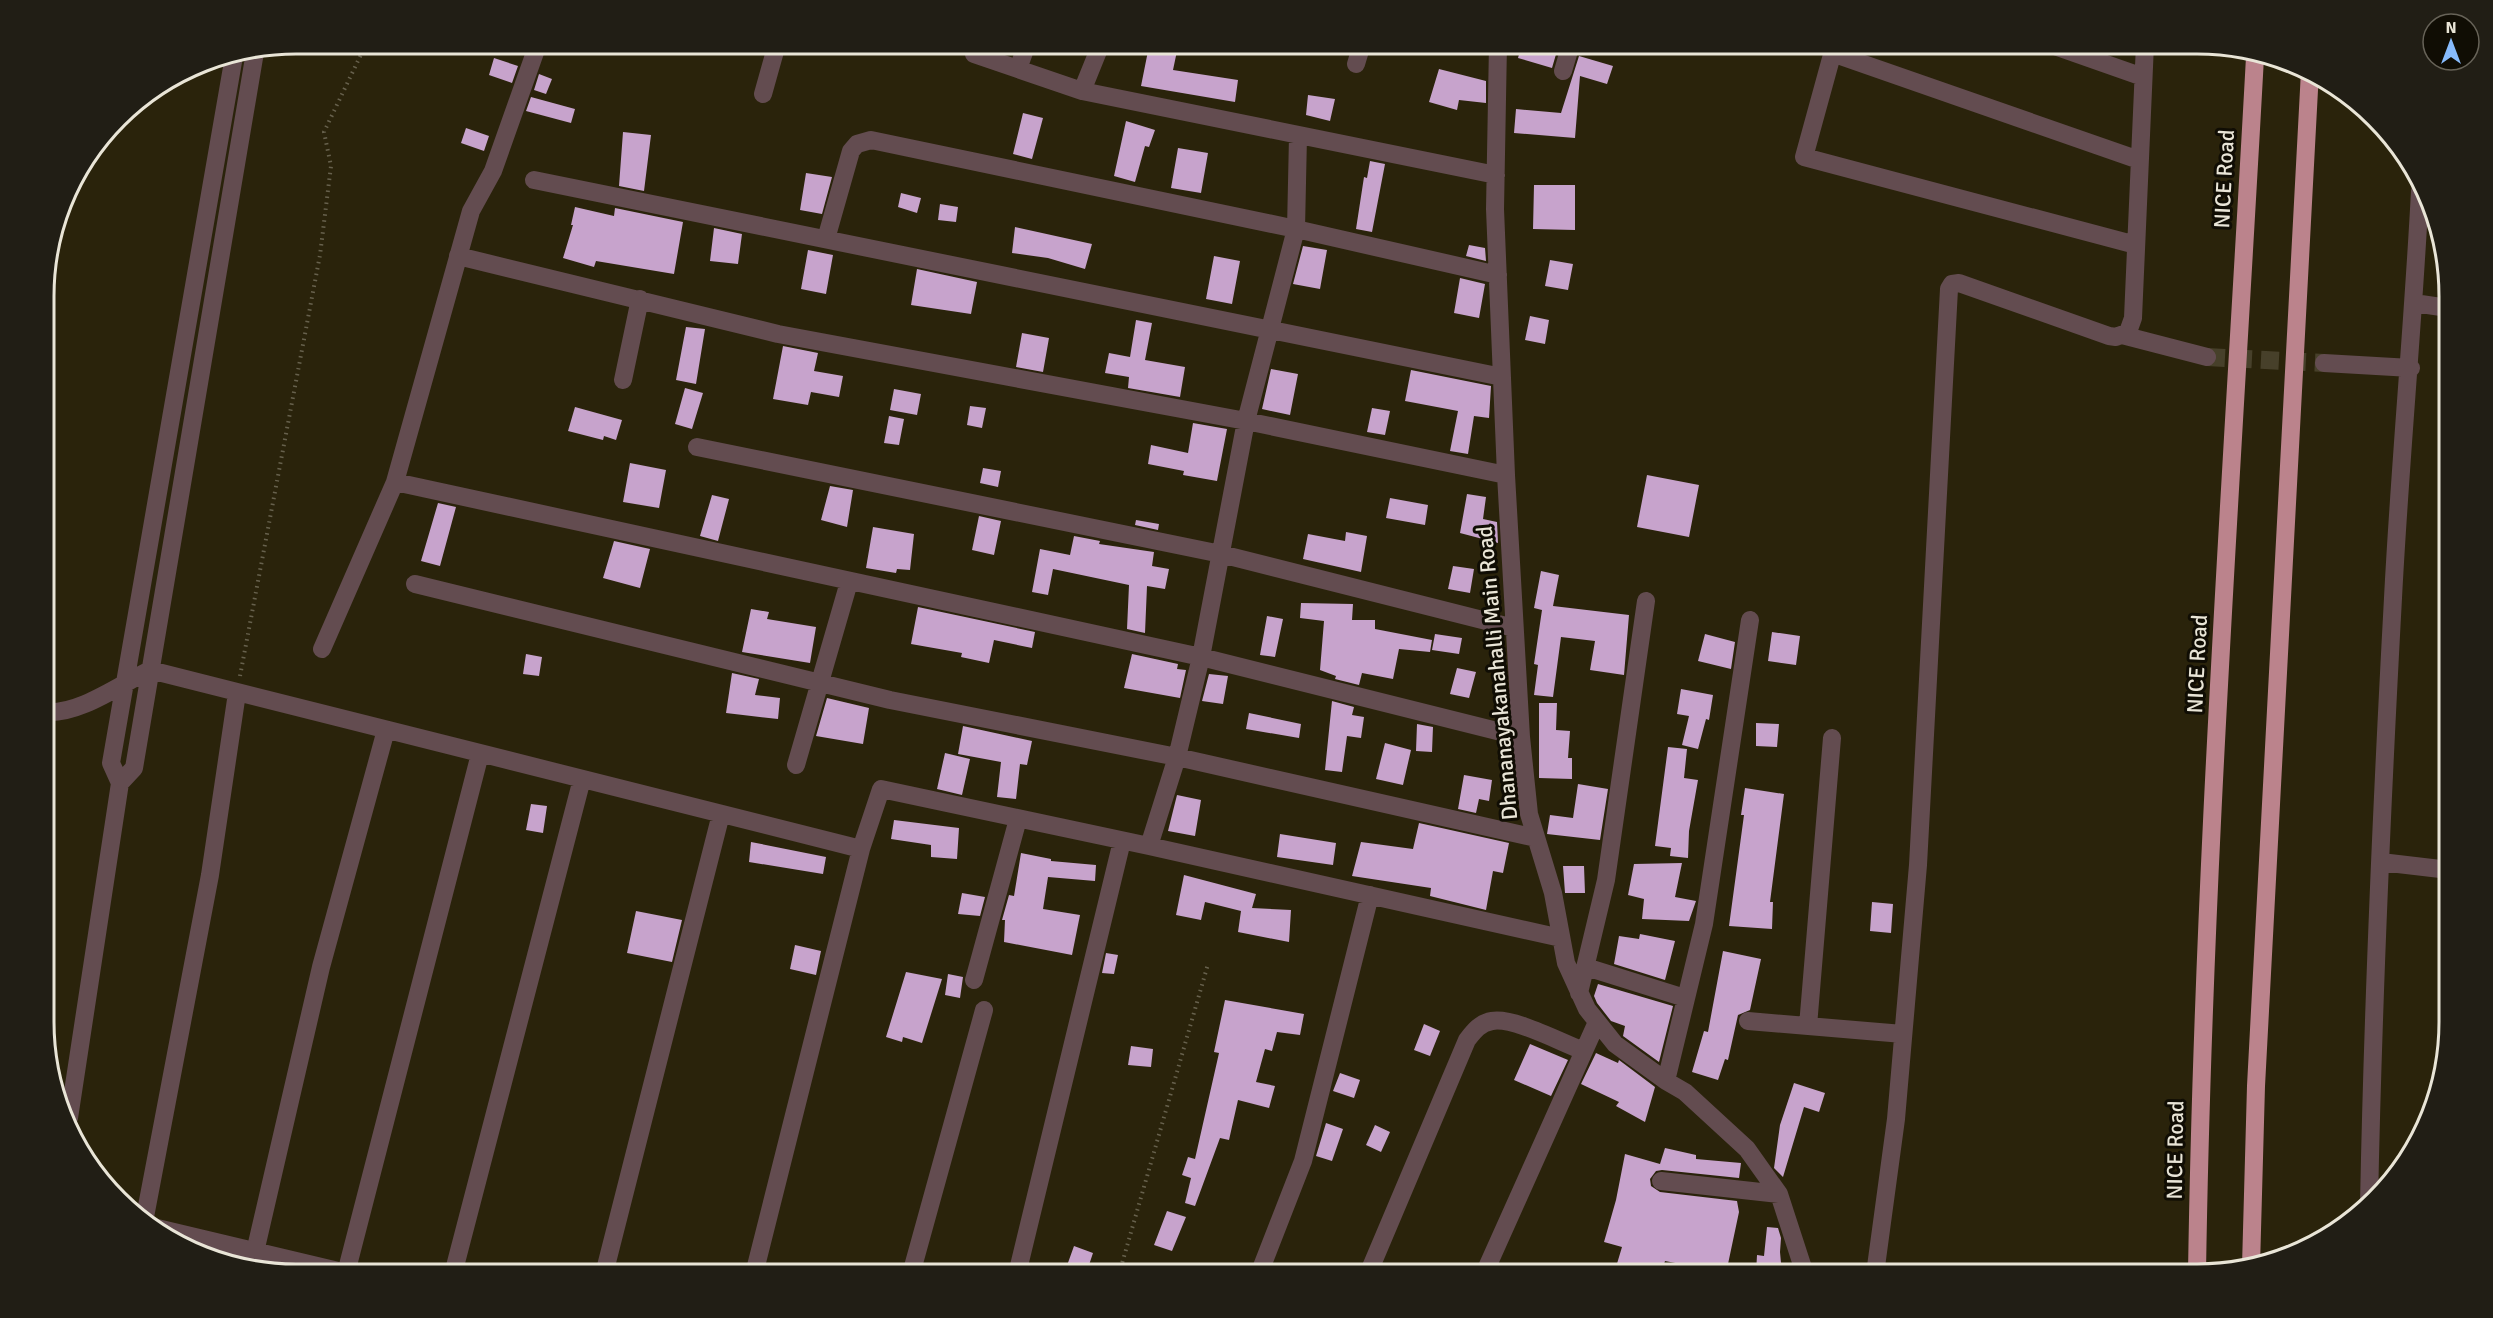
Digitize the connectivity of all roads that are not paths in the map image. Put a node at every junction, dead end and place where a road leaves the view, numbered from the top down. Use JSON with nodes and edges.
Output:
{"nodes":[{"id":1,"x":535,"y":54,"type":"edge"},
{"id":2,"x":774,"y":54,"type":"edge"},
{"id":3,"x":974,"y":54,"type":"dead end"},
{"id":4,"x":1023,"y":54,"type":"edge"},
{"id":5,"x":1097,"y":54,"type":"edge"},
{"id":6,"x":1359,"y":54,"type":"edge"},
{"id":7,"x":1498,"y":54,"type":"edge"},
{"id":8,"x":1568,"y":54,"type":"edge"},
{"id":9,"x":1832,"y":54,"type":"edge"},
{"id":10,"x":1850,"y":54,"type":"edge"},
{"id":11,"x":2081,"y":54,"type":"edge"},
{"id":12,"x":2144,"y":54,"type":"edge"},
{"id":13,"x":254,"y":58,"type":"edge"},
{"id":14,"x":2255,"y":61,"type":"edge"},
{"id":15,"x":233,"y":62,"type":"edge"},
{"id":16,"x":1356,"y":64,"type":"dead end"},
{"id":17,"x":1018,"y":69,"type":"junction"},
{"id":18,"x":1563,"y":71,"type":"dead end"},
{"id":19,"x":2143,"y":77,"type":"junction"},
{"id":20,"x":2309,"y":82,"type":"edge"},
{"id":21,"x":1082,"y":91,"type":"junction"},
{"id":22,"x":763,"y":94,"type":"dead end"},
{"id":23,"x":1298,"y":136,"type":"junction"},
{"id":24,"x":2139,"y":160,"type":"junction"},
{"id":25,"x":1496,"y":175,"type":"junction"},
{"id":26,"x":534,"y":180,"type":"dead end"},
{"id":27,"x":2420,"y":200,"type":"edge"},
{"id":28,"x":1296,"y":229,"type":"junction"},
{"id":29,"x":826,"y":239,"type":"junction"},
{"id":30,"x":2136,"y":245,"type":"junction"},
{"id":31,"x":458,"y":256,"type":"junction"},
{"id":32,"x":1498,"y":275,"type":"junction"},
{"id":33,"x":640,"y":299,"type":"junction"},
{"id":34,"x":2414,"y":303,"type":"junction"},
{"id":35,"x":2439,"y":307,"type":"edge"},
{"id":36,"x":1270,"y":328,"type":"junction"},
{"id":37,"x":2122,"y":335,"type":"junction"},
{"id":38,"x":2207,"y":357,"type":"tunnel mouth"},
{"id":39,"x":2324,"y":363,"type":"tunnel mouth"},
{"id":40,"x":2411,"y":368,"type":"junction"},
{"id":41,"x":1502,"y":377,"type":"junction"},
{"id":42,"x":623,"y":380,"type":"dead end"},
{"id":43,"x":1246,"y":422,"type":"junction"},
{"id":44,"x":697,"y":447,"type":"dead end"},
{"id":45,"x":1506,"y":475,"type":"junction"},
{"id":46,"x":394,"y":482,"type":"junction"},
{"id":47,"x":1221,"y":554,"type":"junction"},
{"id":48,"x":849,"y":582,"type":"junction"},
{"id":49,"x":416,"y":584,"type":"dead end"},
{"id":50,"x":1646,"y":601,"type":"dead end"},
{"id":51,"x":1750,"y":620,"type":"dead end"},
{"id":52,"x":1514,"y":628,"type":"junction"},
{"id":53,"x":322,"y":649,"type":"dead end"},
{"id":54,"x":1201,"y":657,"type":"junction"},
{"id":55,"x":150,"y":670,"type":"junction"},
{"id":56,"x":819,"y":681,"type":"junction"},
{"id":57,"x":124,"y":683,"type":"junction"},
{"id":58,"x":237,"y":693,"type":"junction"},
{"id":59,"x":54,"y":713,"type":"edge"},
{"id":60,"x":386,"y":730,"type":"junction"},
{"id":61,"x":1521,"y":737,"type":"junction"},
{"id":62,"x":1832,"y":738,"type":"dead end"},
{"id":63,"x":480,"y":754,"type":"junction"},
{"id":64,"x":1177,"y":757,"type":"junction"},
{"id":65,"x":796,"y":765,"type":"dead end"},
{"id":66,"x":582,"y":779,"type":"junction"},
{"id":67,"x":120,"y":783,"type":"junction"},
{"id":68,"x":721,"y":814,"type":"junction"},
{"id":69,"x":1018,"y":819,"type":"junction"},
{"id":70,"x":1536,"y":838,"type":"junction"},
{"id":71,"x":1122,"y":841,"type":"junction"},
{"id":72,"x":1149,"y":846,"type":"junction"},
{"id":73,"x":861,"y":849,"type":"junction"},
{"id":74,"x":2380,"y":862,"type":"junction"},
{"id":75,"x":2439,"y":869,"type":"edge"},
{"id":76,"x":1370,"y":896,"type":"junction"},
{"id":77,"x":1561,"y":938,"type":"junction"},
{"id":78,"x":1586,"y":967,"type":"junction"},
{"id":79,"x":974,"y":980,"type":"dead end"},
{"id":80,"x":1580,"y":993,"type":"junction"},
{"id":81,"x":1685,"y":998,"type":"junction"},
{"id":82,"x":984,"y":1010,"type":"dead end"},
{"id":83,"x":1748,"y":1021,"type":"dead end"},
{"id":84,"x":1597,"y":1022,"type":"junction"},
{"id":85,"x":1808,"y":1026,"type":"junction"},
{"id":86,"x":1903,"y":1034,"type":"junction"},
{"id":87,"x":1584,"y":1051,"type":"junction"},
{"id":88,"x":1665,"y":1081,"type":"junction"},
{"id":89,"x":70,"y":1110,"type":"edge"},
{"id":90,"x":1661,"y":1181,"type":"dead end"},
{"id":91,"x":2369,"y":1192,"type":"edge"},
{"id":92,"x":1779,"y":1194,"type":"junction"},
{"id":93,"x":146,"y":1212,"type":"edge"},
{"id":94,"x":177,"y":1233,"type":"edge"},
{"id":95,"x":255,"y":1252,"type":"junction"},
{"id":96,"x":2251,"y":1258,"type":"edge"},
{"id":97,"x":306,"y":1264,"type":"edge"},
{"id":98,"x":352,"y":1264,"type":"edge"},
{"id":99,"x":456,"y":1264,"type":"edge"},
{"id":100,"x":607,"y":1264,"type":"edge"},
{"id":101,"x":757,"y":1264,"type":"edge"},
{"id":102,"x":915,"y":1264,"type":"edge"},
{"id":103,"x":1019,"y":1264,"type":"edge"},
{"id":104,"x":1264,"y":1264,"type":"edge"},
{"id":105,"x":1372,"y":1264,"type":"edge"},
{"id":106,"x":1488,"y":1264,"type":"edge"},
{"id":107,"x":1801,"y":1264,"type":"edge"},
{"id":108,"x":1876,"y":1264,"type":"edge"},
{"id":109,"x":2198,"y":1264,"type":"edge"}],
"edges":[{"from":1,"to":31,"type":"street"},
{"from":2,"to":22,"type":"street"},
{"from":3,"to":17,"type":"street"},
{"from":4,"to":17,"type":"street"},
{"from":5,"to":21,"type":"street"},
{"from":6,"to":16,"type":"street"},
{"from":7,"to":25,"type":"street","name":"Dhananayakanahalli Main Road"},
{"from":8,"to":18,"type":"street"},
{"from":9,"to":30,"type":"street"},
{"from":10,"to":24,"type":"street"},
{"from":11,"to":19,"type":"street"},
{"from":12,"to":19,"type":"street"},
{"from":13,"to":55,"type":"street"},
{"from":14,"to":109,"type":"highway","name":"NICE Road"},
{"from":15,"to":57,"type":"street"},
{"from":17,"to":21,"type":"street"},
{"from":19,"to":24,"type":"street"},
{"from":20,"to":96,"type":"highway"},
{"from":21,"to":23,"type":"street"},
{"from":23,"to":25,"type":"street"},
{"from":23,"to":28,"type":"street"},
{"from":24,"to":30,"type":"street"},
{"from":25,"to":32,"type":"street","name":"Dhananayakanahalli Main Road"},
{"from":26,"to":29,"type":"street"},
{"from":27,"to":34,"type":"street"},
{"from":28,"to":29,"type":"street"},
{"from":28,"to":32,"type":"street"},
{"from":28,"to":36,"type":"street"},
{"from":29,"to":36,"type":"street"},
{"from":30,"to":37,"type":"street"},
{"from":31,"to":33,"type":"street"},
{"from":31,"to":46,"type":"street"},
{"from":32,"to":41,"type":"street","name":"Dhananayakanahalli Main Road"},
{"from":33,"to":42,"type":"street"},
{"from":33,"to":43,"type":"street"},
{"from":34,"to":35,"type":"street"},
{"from":34,"to":40,"type":"street"},
{"from":36,"to":41,"type":"street"},
{"from":36,"to":43,"type":"street"},
{"from":37,"to":38,"type":"street"},
{"from":37,"to":86,"type":"street"},
{"from":39,"to":40,"type":"street"},
{"from":40,"to":74,"type":"street"},
{"from":41,"to":45,"type":"street","name":"Dhananayakanahalli Main Road"},
{"from":43,"to":45,"type":"street"},
{"from":43,"to":47,"type":"street"},
{"from":44,"to":47,"type":"street"},
{"from":45,"to":52,"type":"street","name":"Dhananayakanahalli Main Road"},
{"from":46,"to":48,"type":"street"},
{"from":46,"to":53,"type":"street"},
{"from":47,"to":52,"type":"street"},
{"from":47,"to":54,"type":"street"},
{"from":48,"to":54,"type":"street"},
{"from":48,"to":56,"type":"street"},
{"from":49,"to":56,"type":"street"},
{"from":50,"to":78,"type":"street"},
{"from":51,"to":81,"type":"street"},
{"from":52,"to":61,"type":"street","name":"Dhananayakanahalli Main Road"},
{"from":54,"to":61,"type":"street"},
{"from":54,"to":64,"type":"street"},
{"from":55,"to":57,"type":"street"},
{"from":55,"to":58,"type":"street"},
{"from":55,"to":67,"type":"street"},
{"from":56,"to":64,"type":"street"},
{"from":56,"to":65,"type":"street"},
{"from":57,"to":59,"type":"street"},
{"from":57,"to":67,"type":"street"},
{"from":58,"to":60,"type":"street"},
{"from":58,"to":93,"type":"street"},
{"from":60,"to":63,"type":"street"},
{"from":60,"to":95,"type":"street"},
{"from":61,"to":70,"type":"street","name":"Dhananayakanahalli Main Road"},
{"from":62,"to":85,"type":"street"},
{"from":63,"to":66,"type":"street"},
{"from":63,"to":98,"type":"street"},
{"from":64,"to":70,"type":"street"},
{"from":64,"to":72,"type":"street"},
{"from":66,"to":68,"type":"street"},
{"from":66,"to":99,"type":"street"},
{"from":67,"to":89,"type":"street"},
{"from":68,"to":73,"type":"street"},
{"from":68,"to":100,"type":"street"},
{"from":69,"to":71,"type":"street"},
{"from":69,"to":73,"type":"street"},
{"from":69,"to":79,"type":"street"},
{"from":70,"to":77,"type":"street","name":"Dhananayakanahalli Main Road"},
{"from":71,"to":72,"type":"street"},
{"from":71,"to":103,"type":"street"},
{"from":72,"to":76,"type":"street"},
{"from":73,"to":101,"type":"street"},
{"from":74,"to":75,"type":"street"},
{"from":74,"to":91,"type":"street"},
{"from":76,"to":77,"type":"street"},
{"from":76,"to":104,"type":"street"},
{"from":77,"to":80,"type":"street","name":"Dhananayakanahalli Main Road"},
{"from":78,"to":80,"type":"street"},
{"from":78,"to":81,"type":"street"},
{"from":80,"to":84,"type":"street","name":"Dhananayakanahalli Main Road"},
{"from":81,"to":88,"type":"street"},
{"from":82,"to":102,"type":"street"},
{"from":83,"to":85,"type":"street"},
{"from":84,"to":87,"type":"street"},
{"from":84,"to":88,"type":"street","name":"Dhananayakanahalli Main Road"},
{"from":85,"to":86,"type":"street"},
{"from":86,"to":108,"type":"street"},
{"from":87,"to":105,"type":"street"},
{"from":87,"to":106,"type":"street"},
{"from":88,"to":92,"type":"street","name":"Dhananayakanahalli Main Road"},
{"from":90,"to":92,"type":"street"},
{"from":92,"to":107,"type":"street","name":"Dhananayakanahalli Main Road"},
{"from":94,"to":95,"type":"street"},
{"from":95,"to":97,"type":"street"}]}
